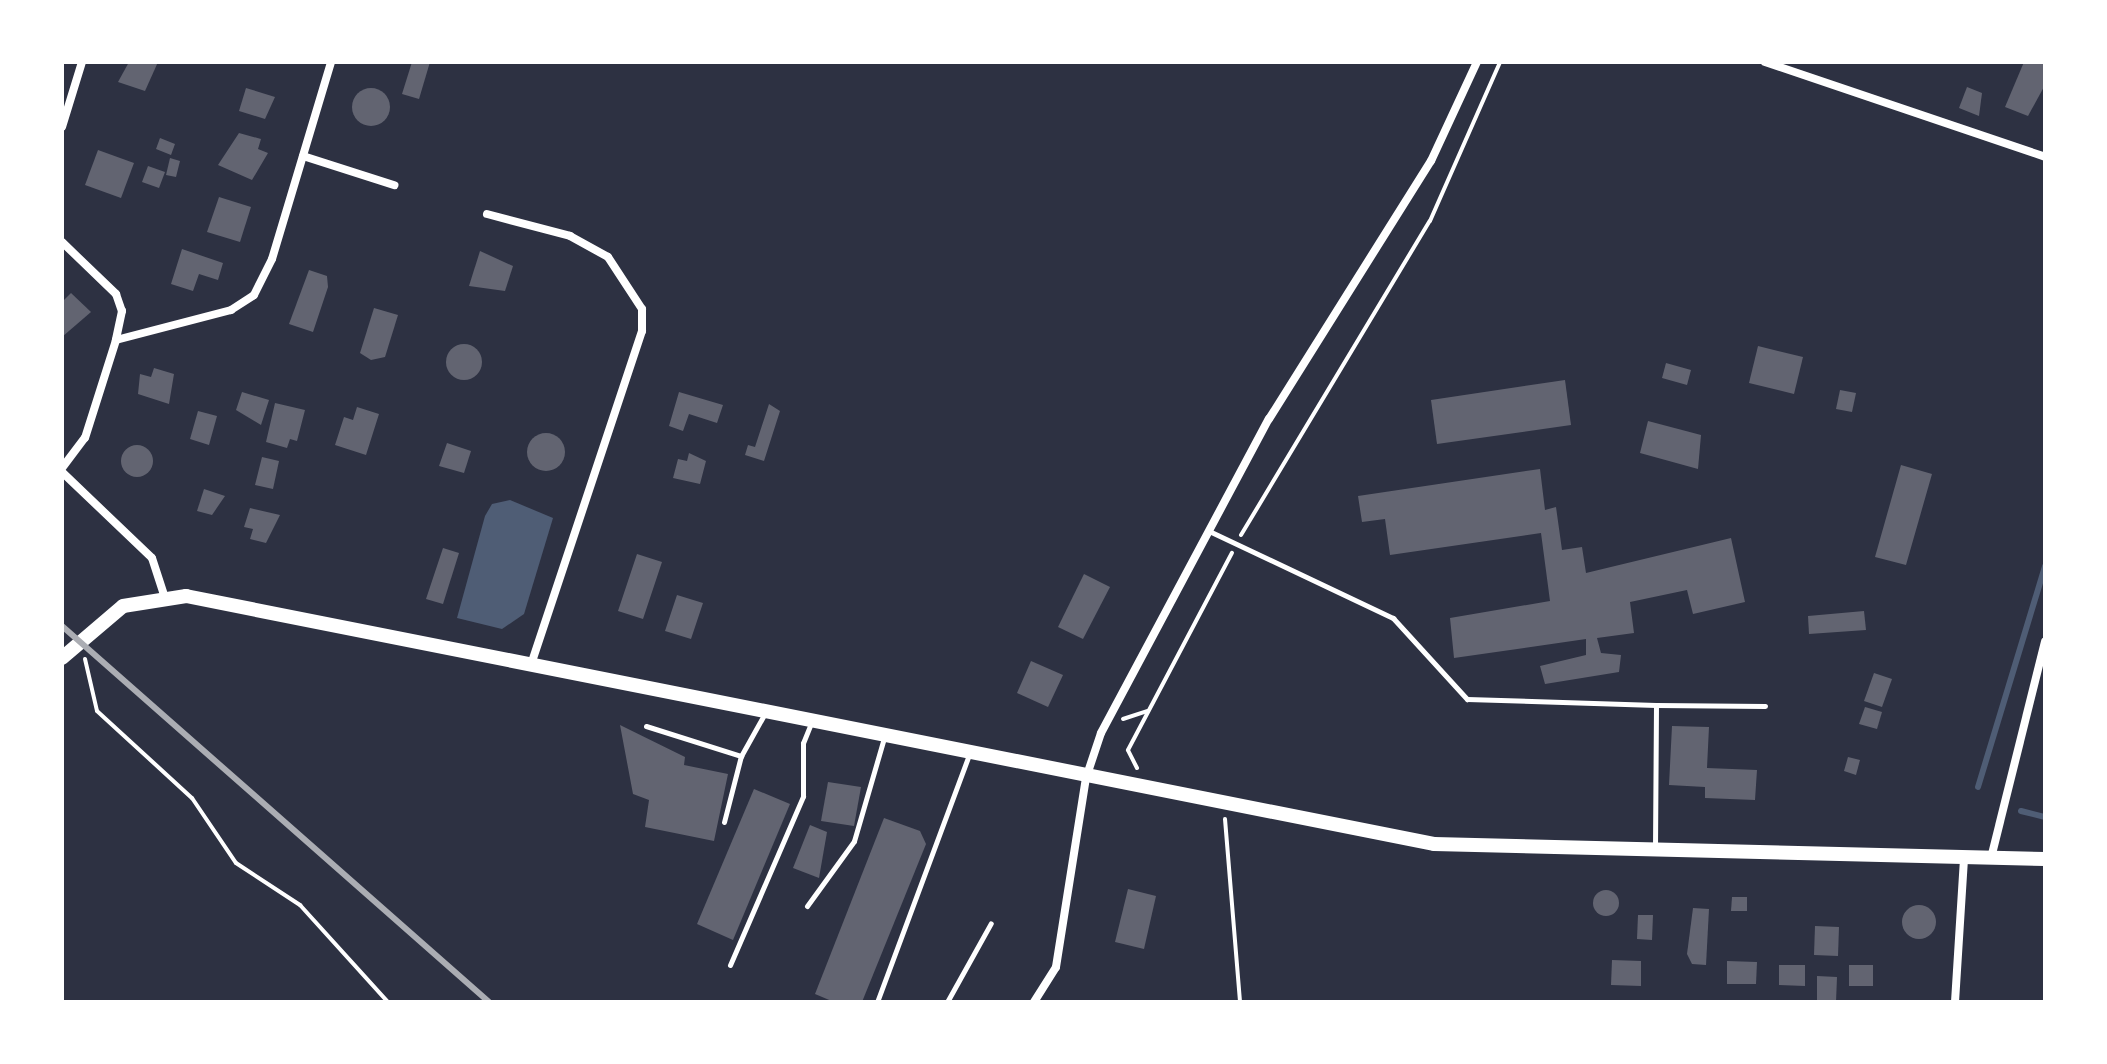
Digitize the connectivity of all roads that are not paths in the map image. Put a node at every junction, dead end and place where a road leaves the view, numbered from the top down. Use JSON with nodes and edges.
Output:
{"nodes":[{"id":1,"x":82,"y":62,"type":"edge"},
{"id":2,"x":331,"y":62,"type":"edge"},
{"id":3,"x":1477,"y":62,"type":"edge"},
{"id":4,"x":1765,"y":62,"type":"edge"},
{"id":5,"x":62,"y":127,"type":"edge"},
{"id":6,"x":303,"y":156,"type":"junction"},
{"id":7,"x":2045,"y":157,"type":"edge"},
{"id":8,"x":394,"y":185,"type":"dead end"},
{"id":9,"x":487,"y":214,"type":"dead end"},
{"id":10,"x":62,"y":242,"type":"edge"},
{"id":11,"x":116,"y":340,"type":"junction"},
{"id":12,"x":62,"y":470,"type":"edge"},
{"id":13,"x":1208,"y":531,"type":"junction"},
{"id":14,"x":164,"y":595,"type":"junction"},
{"id":15,"x":2045,"y":642,"type":"edge"},
{"id":16,"x":62,"y":658,"type":"edge"},
{"id":17,"x":531,"y":664,"type":"junction"},
{"id":18,"x":1656,"y":705,"type":"junction"},
{"id":19,"x":1765,"y":706,"type":"dead end"},
{"id":20,"x":765,"y":712,"type":"junction"},
{"id":21,"x":811,"y":722,"type":"junction"},
{"id":22,"x":646,"y":726,"type":"dead end"},
{"id":23,"x":884,"y":737,"type":"junction"},
{"id":24,"x":969,"y":754,"type":"junction"},
{"id":25,"x":741,"y":756,"type":"junction"},
{"id":26,"x":1086,"y":778,"type":"junction"},
{"id":27,"x":724,"y":822,"type":"dead end"},
{"id":28,"x":1655,"y":852,"type":"junction"},
{"id":29,"x":1964,"y":858,"type":"junction"},
{"id":30,"x":1991,"y":859,"type":"junction"},
{"id":31,"x":2045,"y":859,"type":"edge"},
{"id":32,"x":807,"y":906,"type":"dead end"},
{"id":33,"x":991,"y":923,"type":"dead end"},
{"id":34,"x":730,"y":965,"type":"dead end"},
{"id":35,"x":877,"y":1002,"type":"edge"},
{"id":36,"x":947,"y":1002,"type":"edge"},
{"id":37,"x":1034,"y":1002,"type":"edge"},
{"id":38,"x":1955,"y":1002,"type":"edge"}],
"edges":[{"from":1,"to":5,"type":"street"},
{"from":2,"to":6,"type":"street"},
{"from":3,"to":13,"type":"street"},
{"from":4,"to":7,"type":"street"},
{"from":6,"to":8,"type":"street"},
{"from":6,"to":11,"type":"street"},
{"from":9,"to":17,"type":"street"},
{"from":10,"to":11,"type":"street"},
{"from":11,"to":12,"type":"street"},
{"from":12,"to":14,"type":"street"},
{"from":13,"to":18,"type":"lane"},
{"from":13,"to":26,"type":"street"},
{"from":14,"to":16,"type":"street"},
{"from":14,"to":17,"type":"street"},
{"from":15,"to":30,"type":"street"},
{"from":17,"to":20,"type":"street"},
{"from":18,"to":19,"type":"lane"},
{"from":18,"to":28,"type":"lane"},
{"from":20,"to":21,"type":"street"},
{"from":20,"to":25,"type":"lane"},
{"from":21,"to":23,"type":"street"},
{"from":21,"to":34,"type":"lane"},
{"from":22,"to":25,"type":"lane"},
{"from":23,"to":24,"type":"street"},
{"from":23,"to":32,"type":"lane"},
{"from":24,"to":26,"type":"street"},
{"from":24,"to":35,"type":"lane"},
{"from":25,"to":27,"type":"lane"},
{"from":26,"to":28,"type":"street"},
{"from":26,"to":37,"type":"street"},
{"from":28,"to":29,"type":"street"},
{"from":29,"to":30,"type":"street"},
{"from":29,"to":38,"type":"street"},
{"from":30,"to":31,"type":"street"},
{"from":33,"to":36,"type":"lane"}]}
